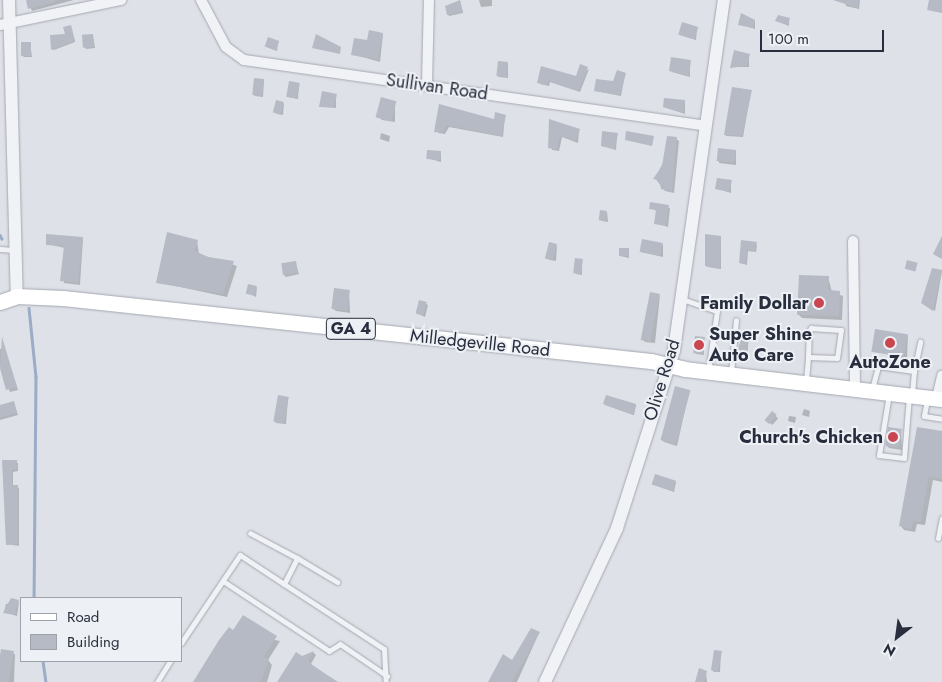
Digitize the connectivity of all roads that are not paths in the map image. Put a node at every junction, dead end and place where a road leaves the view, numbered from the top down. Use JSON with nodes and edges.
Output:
{"nodes":[{"id":1,"x":9,"y":0,"type":"edge"},
{"id":2,"x":121,"y":0,"type":"edge"},
{"id":3,"x":201,"y":0,"type":"edge"},
{"id":4,"x":429,"y":0,"type":"edge"},
{"id":5,"x":720,"y":0,"type":"edge"},
{"id":6,"x":724,"y":0,"type":"edge"},
{"id":7,"x":5,"y":25,"type":"edge"},
{"id":8,"x":427,"y":86,"type":"junction"},
{"id":9,"x":705,"y":126,"type":"junction"},
{"id":10,"x":853,"y":241,"type":"dead end"},
{"id":11,"x":0,"y":249,"type":"edge"},
{"id":12,"x":14,"y":250,"type":"junction"},
{"id":13,"x":17,"y":296,"type":"junction"},
{"id":14,"x":33,"y":296,"type":"junction"},
{"id":15,"x":682,"y":299,"type":"junction"},
{"id":16,"x":0,"y":302,"type":"edge"},
{"id":17,"x":0,"y":311,"type":"edge"},
{"id":18,"x":736,"y":320,"type":"dead end"},
{"id":19,"x":920,"y":342,"type":"dead end"},
{"id":20,"x":808,"y":357,"type":"junction"},
{"id":21,"x":668,"y":365,"type":"junction"},
{"id":22,"x":914,"y":370,"type":"junction"},
{"id":23,"x":708,"y":371,"type":"junction"},
{"id":24,"x":730,"y":374,"type":"junction"},
{"id":25,"x":942,"y":376,"type":"edge"},
{"id":26,"x":806,"y":382,"type":"junction"},
{"id":27,"x":855,"y":387,"type":"junction"},
{"id":28,"x":872,"y":389,"type":"junction"},
{"id":29,"x":889,"y":392,"type":"junction"},
{"id":30,"x":911,"y":394,"type":"junction"},
{"id":31,"x":936,"y":398,"type":"edge"},
{"id":32,"x":942,"y":419,"type":"edge"},
{"id":33,"x":942,"y":518,"type":"edge"},
{"id":34,"x":250,"y":533,"type":"dead end"},
{"id":35,"x":938,"y":538,"type":"dead end"},
{"id":36,"x":297,"y":558,"type":"junction"},
{"id":37,"x":223,"y":581,"type":"junction"},
{"id":38,"x":337,"y":582,"type":"dead end"},
{"id":39,"x":284,"y":584,"type":"junction"},
{"id":40,"x":182,"y":642,"type":"edge"},
{"id":41,"x":169,"y":662,"type":"edge"},
{"id":42,"x":387,"y":679,"type":"edge"},
{"id":43,"x":157,"y":682,"type":"edge"},
{"id":44,"x":546,"y":682,"type":"edge"}],
"edges":[{"from":1,"to":7,"type":"street"},
{"from":2,"to":7,"type":"street"},
{"from":3,"to":8,"type":"street","name":"Sullivan Road"},
{"from":4,"to":8,"type":"street"},
{"from":5,"to":6,"type":"lane"},
{"from":6,"to":9,"type":"street","name":"Olive Road"},
{"from":7,"to":12,"type":"street"},
{"from":8,"to":9,"type":"street","name":"Sullivan Road"},
{"from":9,"to":15,"type":"street","name":"Olive Road"},
{"from":10,"to":27,"type":"street"},
{"from":11,"to":12,"type":"lane"},
{"from":12,"to":13,"type":"street"},
{"from":13,"to":14,"type":"main road","name":"Milledgeville Road","number":"GA 4"},
{"from":13,"to":16,"type":"main road","number":"GA 4"},
{"from":14,"to":17,"type":"main road"},
{"from":14,"to":21,"type":"main road","name":"Milledgeville Road","number":"GA 4"},
{"from":15,"to":21,"type":"street","name":"Olive Road"},
{"from":15,"to":23,"type":"lane"},
{"from":18,"to":24,"type":"lane"},
{"from":19,"to":22,"type":"lane"},
{"from":20,"to":20,"type":"lane"},
{"from":20,"to":26,"type":"lane"},
{"from":21,"to":23,"type":"main road","name":"Milledgeville Road","number":"GA 4"},
{"from":21,"to":44,"type":"street","name":"Olive Road"},
{"from":22,"to":28,"type":"lane"},
{"from":22,"to":30,"type":"lane"},
{"from":23,"to":24,"type":"main road","name":"Milledgeville Road","number":"GA 4"},
{"from":24,"to":26,"type":"main road","name":"Milledgeville Road","number":"GA 4"},
{"from":25,"to":31,"type":"street"},
{"from":26,"to":27,"type":"main road","name":"Milledgeville Road","number":"GA 4"},
{"from":27,"to":28,"type":"main road","name":"Milledgeville Road","number":"GA 4"},
{"from":28,"to":29,"type":"main road","name":"Milledgeville Road","number":"GA 4"},
{"from":29,"to":30,"type":"main road","name":"Milledgeville Road","number":"GA 4"},
{"from":29,"to":30,"type":"lane"},
{"from":30,"to":31,"type":"main road","name":"Milledgeville Road","number":"GA 4"},
{"from":31,"to":32,"type":"lane"},
{"from":33,"to":35,"type":"lane"},
{"from":34,"to":36,"type":"lane"},
{"from":36,"to":38,"type":"lane"},
{"from":36,"to":39,"type":"lane"},
{"from":37,"to":39,"type":"lane"},
{"from":37,"to":40,"type":"lane"},
{"from":37,"to":42,"type":"lane"},
{"from":39,"to":42,"type":"lane"},
{"from":41,"to":43,"type":"lane"}]}
